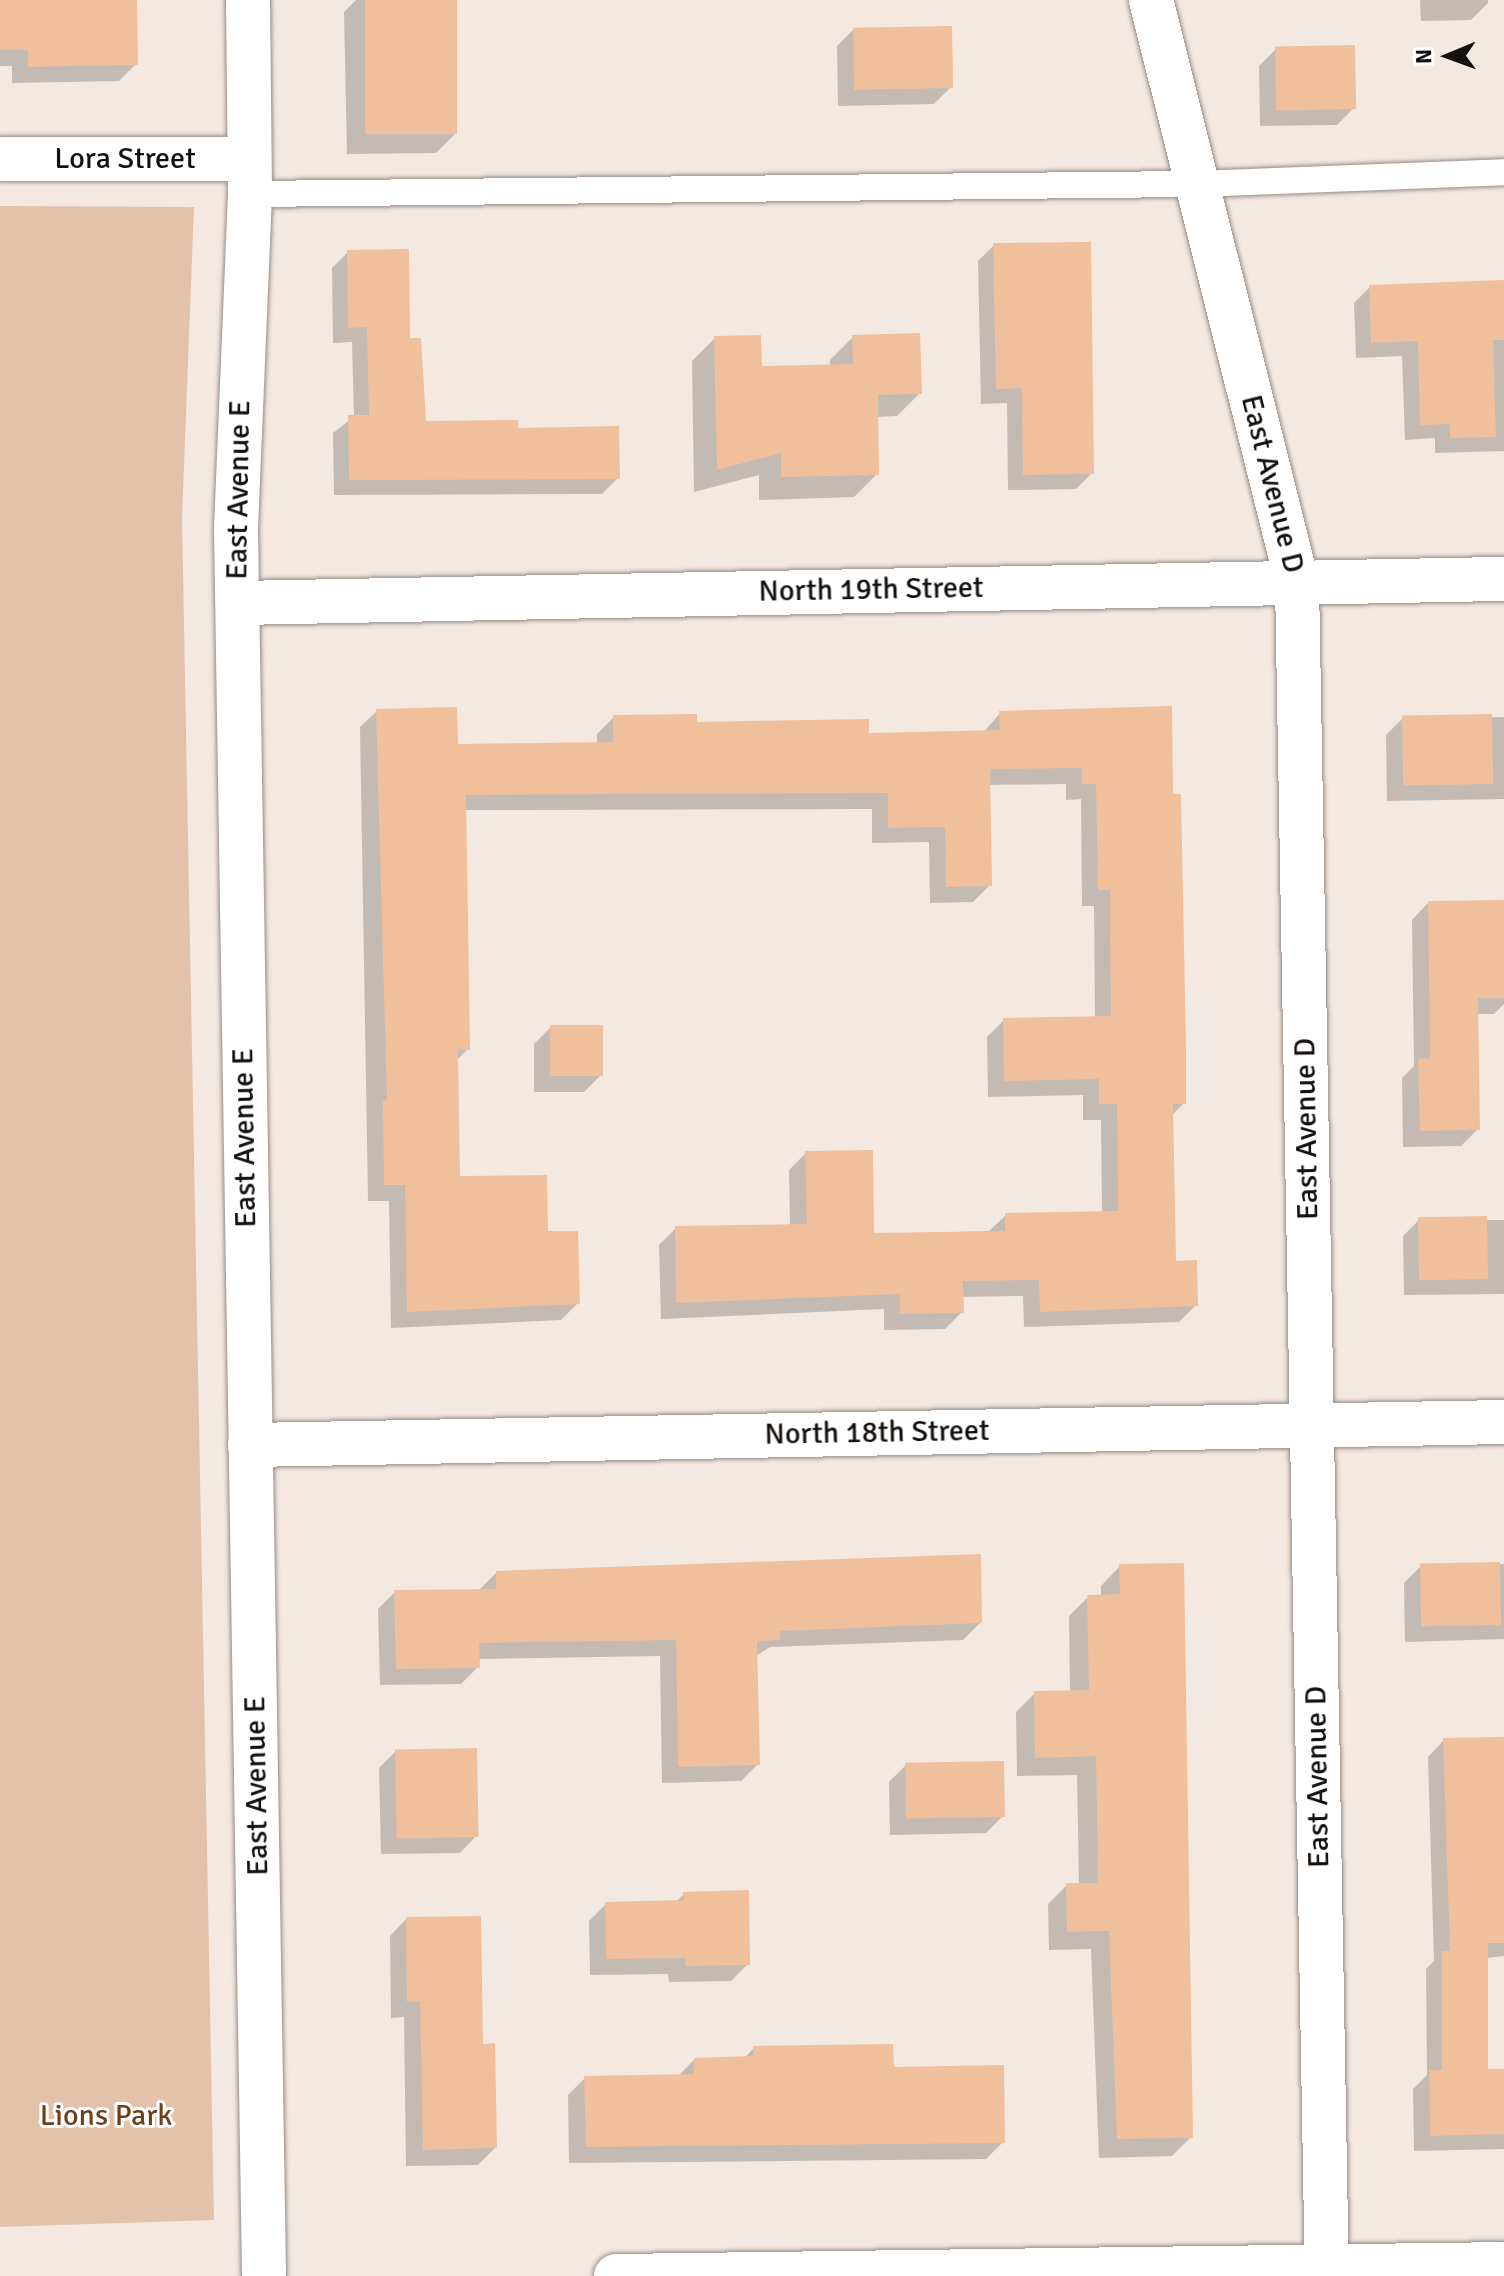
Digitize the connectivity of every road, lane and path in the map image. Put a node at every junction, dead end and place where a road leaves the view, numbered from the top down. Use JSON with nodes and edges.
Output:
{"nodes":[{"id":1,"x":248,"y":0,"type":"edge"},
{"id":2,"x":1151,"y":0,"type":"edge"},
{"id":3,"x":0,"y":159,"type":"edge"},
{"id":4,"x":1504,"y":172,"type":"edge"},
{"id":5,"x":250,"y":176,"type":"junction"},
{"id":6,"x":1197,"y":184,"type":"junction"},
{"id":7,"x":1504,"y":579,"type":"edge"},
{"id":8,"x":1297,"y":582,"type":"junction"},
{"id":9,"x":238,"y":603,"type":"junction"},
{"id":10,"x":1504,"y":1422,"type":"edge"},
{"id":11,"x":1312,"y":1425,"type":"junction"},
{"id":12,"x":250,"y":1445,"type":"junction"},
{"id":13,"x":1504,"y":2264,"type":"edge"},
{"id":14,"x":1327,"y":2271,"type":"edge"},
{"id":15,"x":264,"y":2276,"type":"edge"},
{"id":16,"x":616,"y":2276,"type":"edge"}],
"edges":[{"from":1,"to":5,"type":"street","name":"East Avenue E"},
{"from":2,"to":6,"type":"street","name":"East Avenue D"},
{"from":3,"to":5,"type":"street","name":"Lora Street"},
{"from":4,"to":6,"type":"lane"},
{"from":5,"to":6,"type":"lane"},
{"from":5,"to":9,"type":"street","name":"East Avenue E"},
{"from":6,"to":8,"type":"street","name":"East Avenue D"},
{"from":7,"to":8,"type":"street","name":"North 19th Street"},
{"from":8,"to":9,"type":"street","name":"North 19th Street"},
{"from":8,"to":11,"type":"street","name":"East Avenue D"},
{"from":9,"to":12,"type":"street","name":"East Avenue E"},
{"from":10,"to":11,"type":"street","name":"North 18th Street"},
{"from":11,"to":12,"type":"street","name":"North 18th Street"},
{"from":11,"to":14,"type":"street","name":"East Avenue D"},
{"from":12,"to":15,"type":"street","name":"East Avenue E"},
{"from":13,"to":14,"type":"street"},
{"from":14,"to":16,"type":"street"}]}
